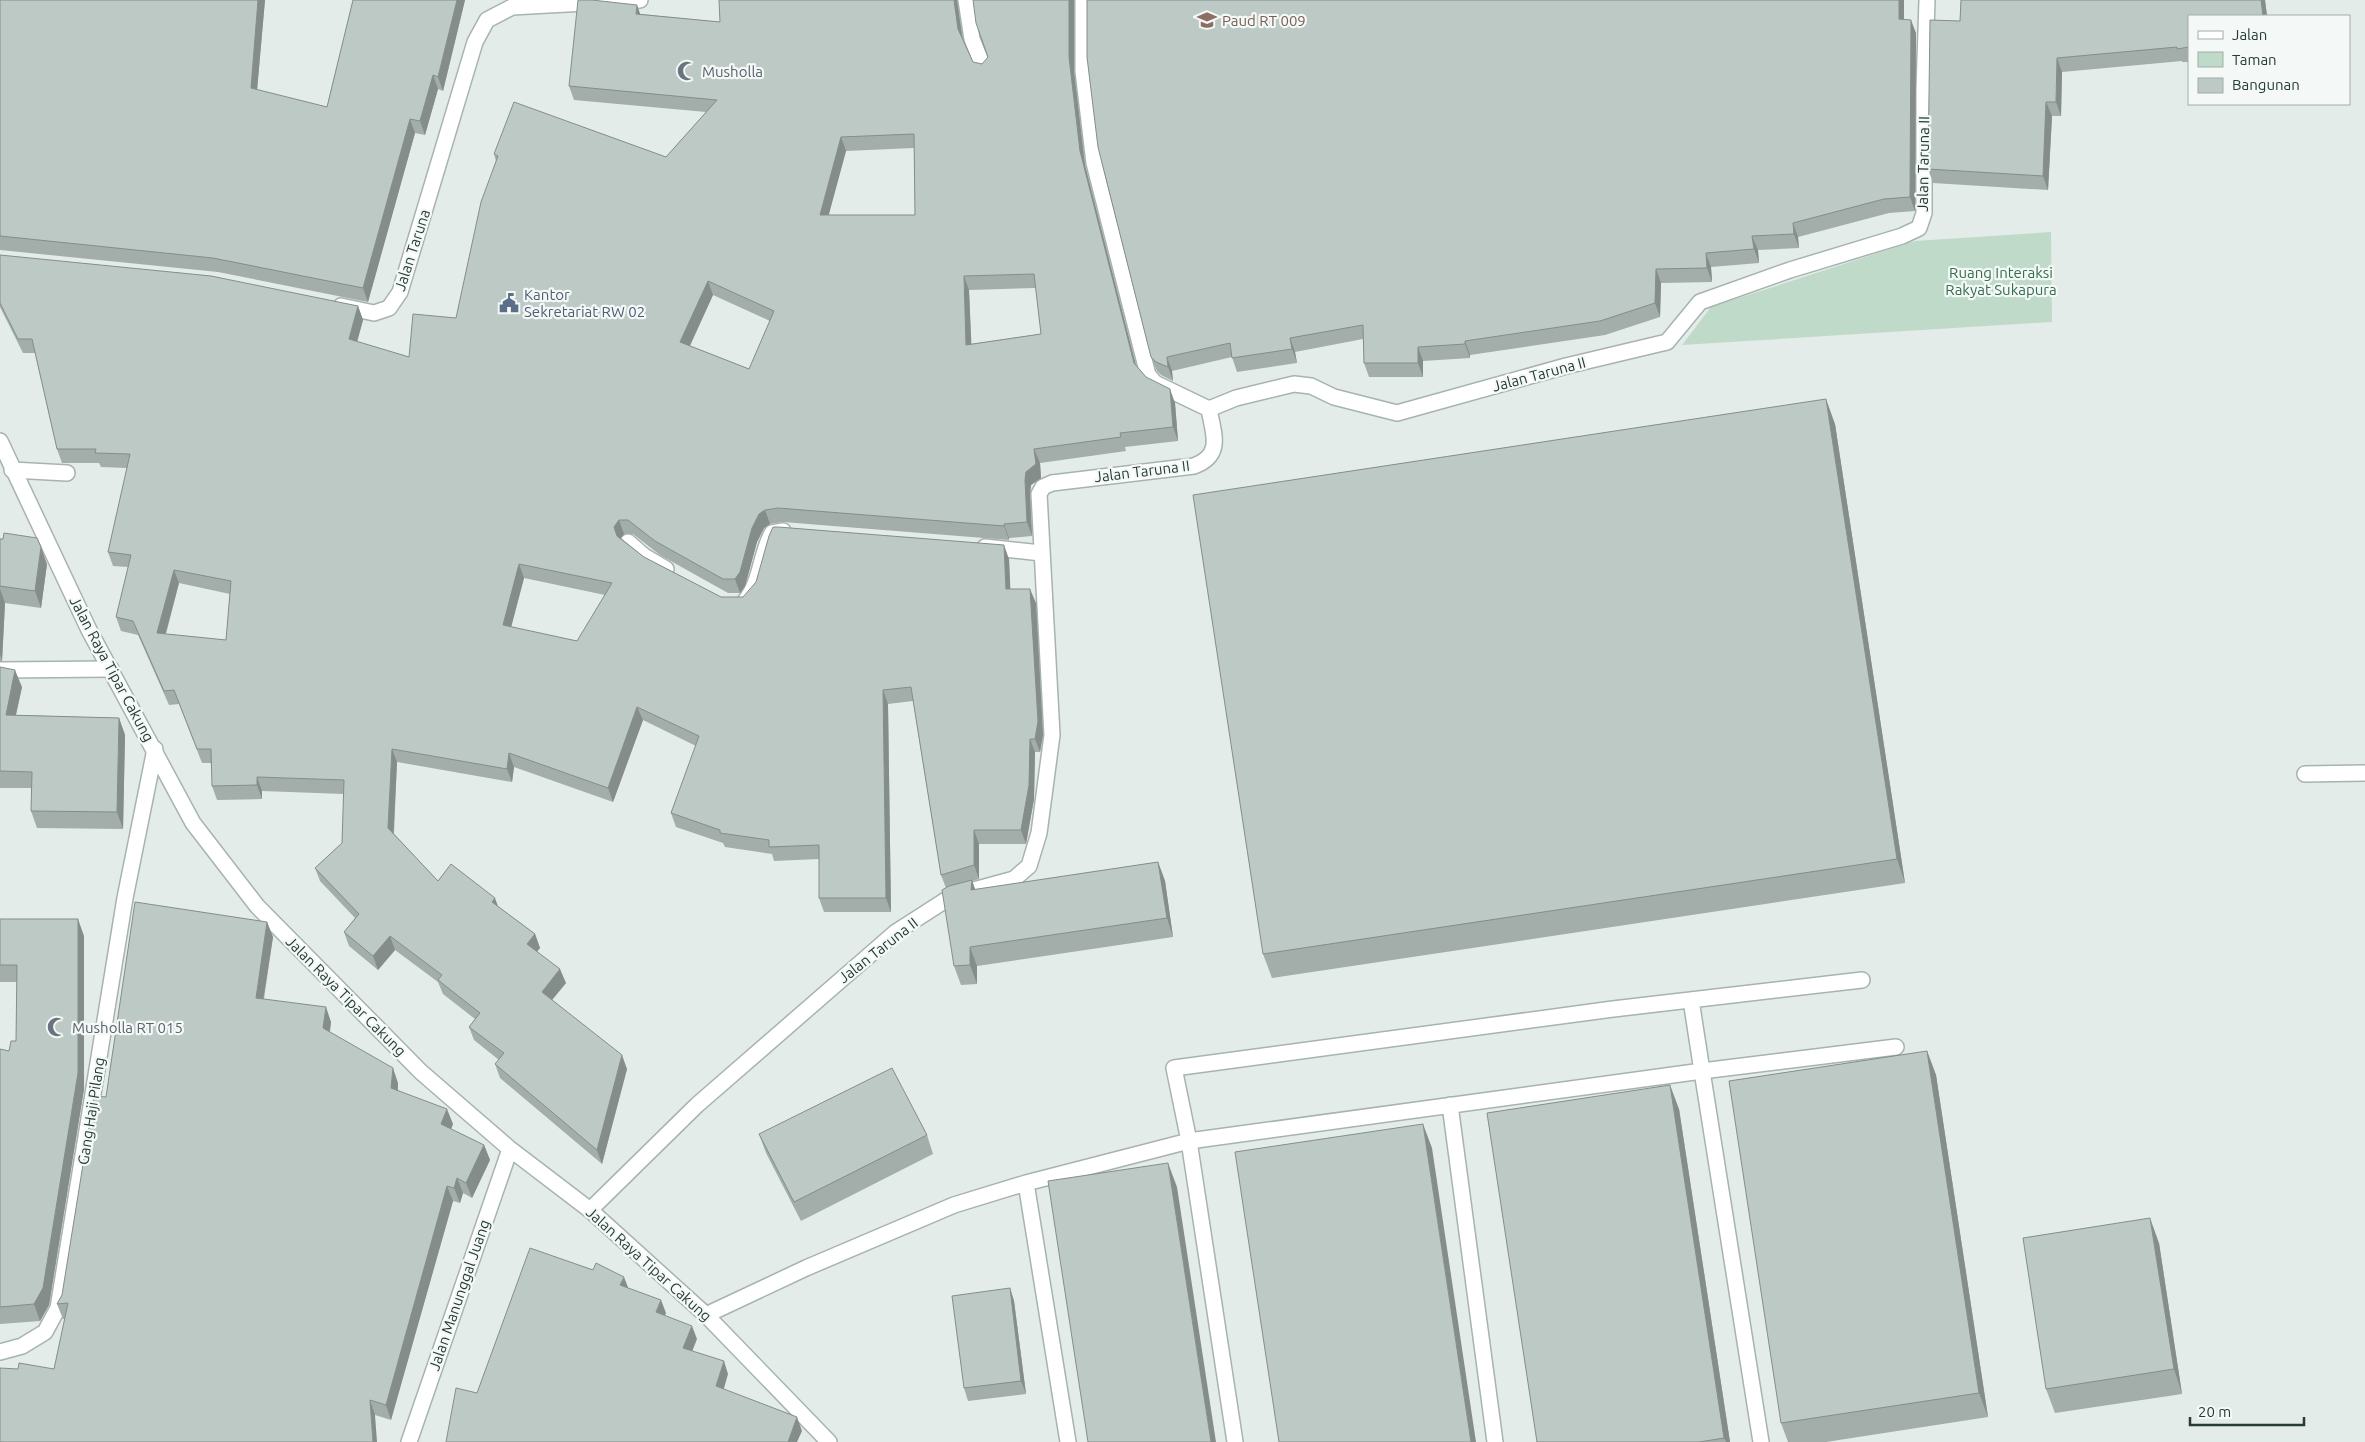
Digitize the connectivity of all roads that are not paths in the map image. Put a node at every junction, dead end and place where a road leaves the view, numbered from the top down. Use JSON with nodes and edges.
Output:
{"nodes":[{"id":1,"x":640,"y":0,"type":"edge"},
{"id":2,"x":966,"y":0,"type":"edge"},
{"id":3,"x":1082,"y":0,"type":"edge"},
{"id":4,"x":1927,"y":0,"type":"edge"},
{"id":5,"x":984,"y":69,"type":"edge"},
{"id":6,"x":325,"y":303,"type":"edge"},
{"id":7,"x":1208,"y":409,"type":"junction"},
{"id":8,"x":0,"y":441,"type":"edge"},
{"id":9,"x":12,"y":470,"type":"junction"},
{"id":10,"x":67,"y":473,"type":"dead end"},
{"id":11,"x":797,"y":531,"type":"edge"},
{"id":12,"x":628,"y":542,"type":"edge"},
{"id":13,"x":967,"y":545,"type":"edge"},
{"id":14,"x":1041,"y":553,"type":"junction"},
{"id":15,"x":678,"y":576,"type":"edge"},
{"id":16,"x":726,"y":602,"type":"edge"},
{"id":17,"x":110,"y":669,"type":"junction"},
{"id":18,"x":0,"y":670,"type":"edge"},
{"id":19,"x":155,"y":749,"type":"junction"},
{"id":20,"x":2365,"y":773,"type":"edge"},
{"id":21,"x":2305,"y":774,"type":"dead end"},
{"id":22,"x":1862,"y":980,"type":"dead end"},
{"id":23,"x":1691,"y":1000,"type":"junction"},
{"id":24,"x":1896,"y":1047,"type":"dead end"},
{"id":25,"x":1702,"y":1070,"type":"junction"},
{"id":26,"x":1450,"y":1105,"type":"junction"},
{"id":27,"x":1189,"y":1141,"type":"junction"},
{"id":28,"x":510,"y":1149,"type":"junction"},
{"id":29,"x":1026,"y":1183,"type":"junction"},
{"id":30,"x":590,"y":1210,"type":"junction"},
{"id":31,"x":706,"y":1315,"type":"junction"},
{"id":32,"x":0,"y":1352,"type":"edge"},
{"id":33,"x":409,"y":1442,"type":"edge"},
{"id":34,"x":829,"y":1442,"type":"edge"},
{"id":35,"x":1068,"y":1442,"type":"edge"},
{"id":36,"x":1235,"y":1442,"type":"edge"},
{"id":37,"x":1495,"y":1442,"type":"edge"},
{"id":38,"x":1761,"y":1442,"type":"edge"}],
"edges":[{"from":1,"to":6,"type":"street","name":"Jalan Taruna"},
{"from":2,"to":5,"type":"street"},
{"from":3,"to":7,"type":"street"},
{"from":4,"to":7,"type":"street","name":"Jalan Taruna II"},
{"from":7,"to":14,"type":"street","name":"Jalan Taruna II"},
{"from":8,"to":9,"type":"street","name":"Jalan Raya Tipar Cakung"},
{"from":9,"to":10,"type":"street"},
{"from":9,"to":17,"type":"street","name":"Jalan Raya Tipar Cakung"},
{"from":11,"to":16,"type":"street"},
{"from":12,"to":15,"type":"street"},
{"from":13,"to":14,"type":"street"},
{"from":14,"to":30,"type":"street","name":"Jalan Taruna II"},
{"from":17,"to":18,"type":"street"},
{"from":17,"to":19,"type":"street","name":"Jalan Raya Tipar Cakung"},
{"from":19,"to":28,"type":"street","name":"Jalan Raya Tipar Cakung"},
{"from":19,"to":32,"type":"street","name":"Gang Haji Pilang"},
{"from":20,"to":21,"type":"street"},
{"from":22,"to":23,"type":"street"},
{"from":23,"to":25,"type":"street"},
{"from":23,"to":27,"type":"street"},
{"from":24,"to":25,"type":"street"},
{"from":25,"to":26,"type":"street"},
{"from":25,"to":38,"type":"street"},
{"from":26,"to":27,"type":"street"},
{"from":26,"to":37,"type":"street"},
{"from":27,"to":29,"type":"street"},
{"from":27,"to":36,"type":"street"},
{"from":28,"to":30,"type":"street","name":"Jalan Raya Tipar Cakung"},
{"from":28,"to":33,"type":"street","name":"Jalan Manunggal Juang"},
{"from":29,"to":31,"type":"street"},
{"from":29,"to":35,"type":"street"},
{"from":30,"to":31,"type":"street","name":"Jalan Raya Tipar Cakung"},
{"from":31,"to":34,"type":"street","name":"Jalan Raya Tipar Cakung"}]}
